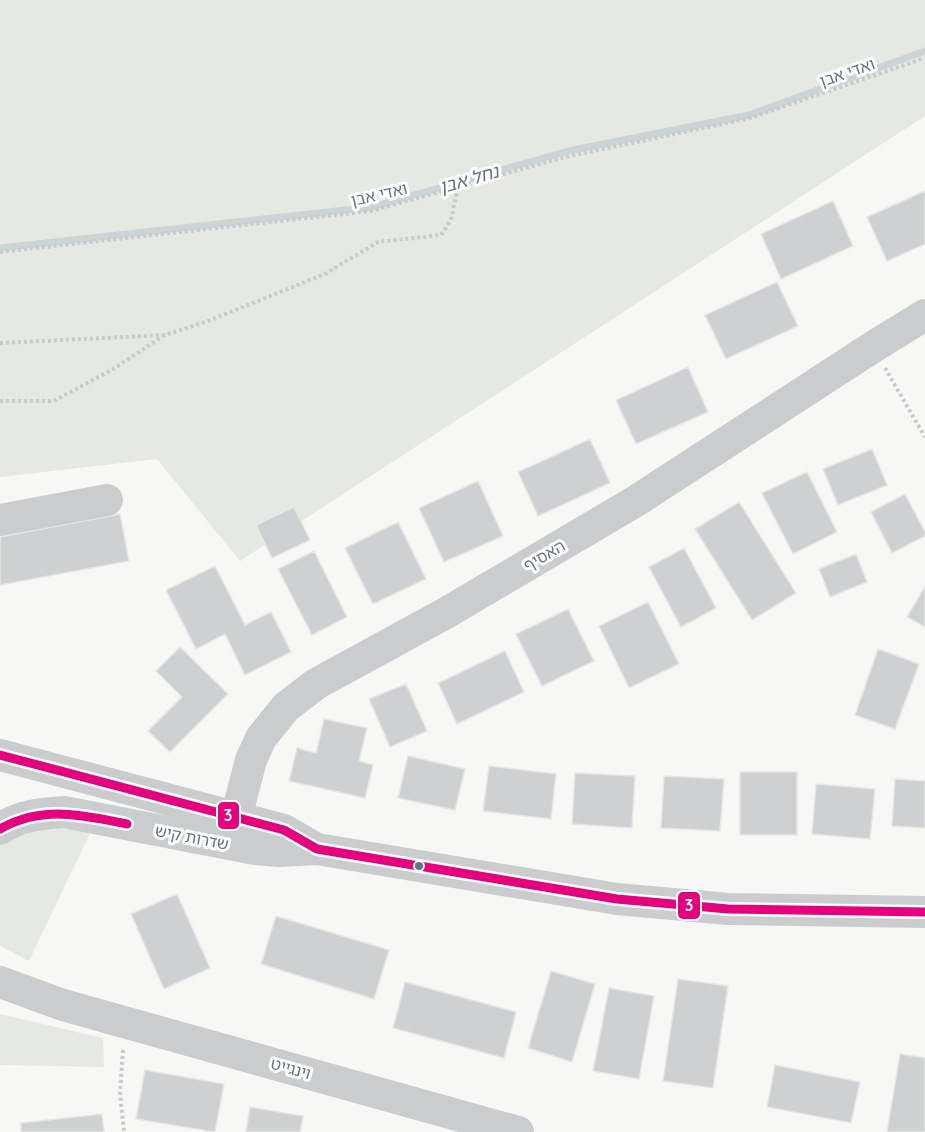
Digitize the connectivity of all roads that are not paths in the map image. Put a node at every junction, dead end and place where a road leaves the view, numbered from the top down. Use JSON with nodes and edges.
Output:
{"nodes":[{"id":1,"x":925,"y":315,"type":"edge"},
{"id":2,"x":107,"y":500,"type":"dead end"},
{"id":3,"x":0,"y":520,"type":"edge"},
{"id":4,"x":0,"y":755,"type":"edge"},
{"id":5,"x":49,"y":769,"type":"junction"},
{"id":6,"x":0,"y":772,"type":"edge"},
{"id":7,"x":0,"y":829,"type":"edge"},
{"id":8,"x":233,"y":831,"type":"junction"},
{"id":9,"x":925,"y":912,"type":"edge"},
{"id":10,"x":0,"y":966,"type":"edge"},
{"id":11,"x":0,"y":982,"type":"edge"},
{"id":12,"x":63,"y":1005,"type":"junction"},
{"id":13,"x":518,"y":1132,"type":"edge"}],
"edges":[{"from":1,"to":8,"type":"street","name":"האסיף"},
{"from":2,"to":3,"type":"street"},
{"from":4,"to":5,"type":"street"},
{"from":5,"to":6,"type":"street"},
{"from":5,"to":8,"type":"street","name":"שדרות קיש"},
{"from":7,"to":8,"type":"street","name":"שדרות קיש"},
{"from":8,"to":9,"type":"street","name":"שדרות קיש"},
{"from":10,"to":12,"type":"street","name":"וינגייט"},
{"from":11,"to":12,"type":"street","name":"וינגייט"},
{"from":12,"to":13,"type":"street","name":"וינגייט"}]}
